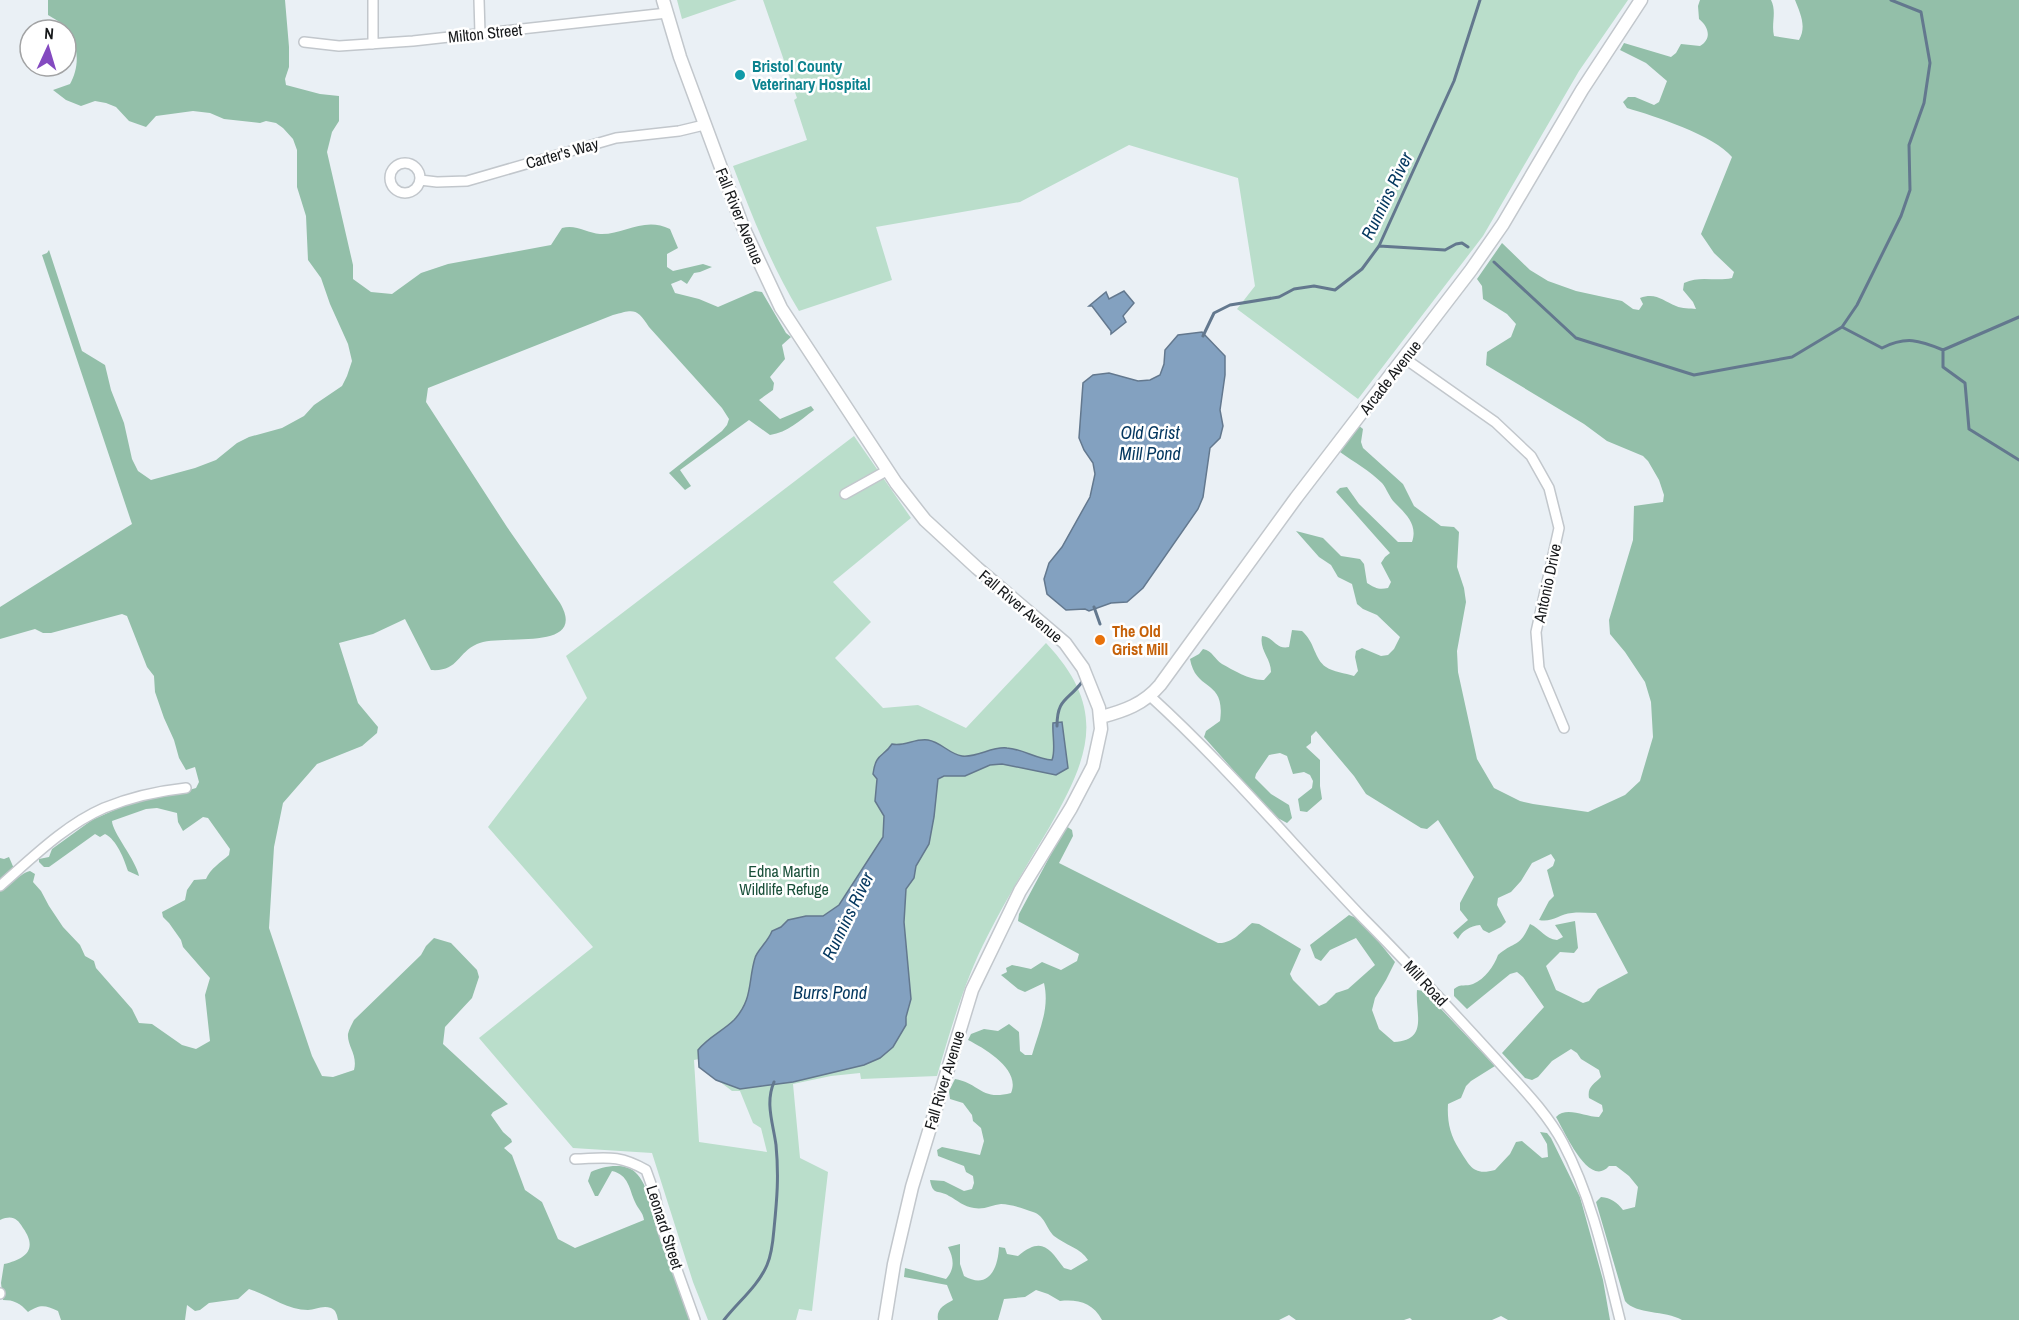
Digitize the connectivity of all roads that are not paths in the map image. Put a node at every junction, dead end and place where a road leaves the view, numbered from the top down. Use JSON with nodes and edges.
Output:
{"nodes":[{"id":1,"x":373,"y":0,"type":"edge"},
{"id":2,"x":479,"y":0,"type":"edge"},
{"id":3,"x":663,"y":0,"type":"edge"},
{"id":4,"x":1641,"y":0,"type":"edge"},
{"id":5,"x":667,"y":13,"type":"junction"},
{"id":6,"x":480,"y":33,"type":"junction"},
{"id":7,"x":304,"y":42,"type":"dead end"},
{"id":8,"x":373,"y":44,"type":"junction"},
{"id":9,"x":704,"y":124,"type":"junction"},
{"id":10,"x":420,"y":180,"type":"dead end"},
{"id":11,"x":1404,"y":358,"type":"junction"},
{"id":12,"x":888,"y":470,"type":"junction"},
{"id":13,"x":845,"y":494,"type":"dead end"},
{"id":14,"x":1150,"y":696,"type":"junction"},
{"id":15,"x":1101,"y":717,"type":"junction"},
{"id":16,"x":1564,"y":728,"type":"dead end"},
{"id":17,"x":186,"y":788,"type":"dead end"},
{"id":18,"x":0,"y":886,"type":"edge"},
{"id":19,"x":575,"y":1159,"type":"dead end"},
{"id":20,"x":695,"y":1320,"type":"edge"},
{"id":21,"x":885,"y":1320,"type":"edge"},
{"id":22,"x":1620,"y":1320,"type":"edge"}],
"edges":[{"from":1,"to":8,"type":"street"},
{"from":2,"to":6,"type":"street"},
{"from":3,"to":5,"type":"main road","name":"Fall River Avenue"},
{"from":4,"to":11,"type":"main road","name":"Arcade Avenue"},
{"from":5,"to":6,"type":"street","name":"Milton Street"},
{"from":5,"to":9,"type":"main road","name":"Fall River Avenue"},
{"from":6,"to":8,"type":"street","name":"Milton Street"},
{"from":7,"to":8,"type":"street","name":"Milton Street"},
{"from":9,"to":10,"type":"street","name":"Carter's Way"},
{"from":9,"to":12,"type":"main road","name":"Fall River Avenue"},
{"from":11,"to":14,"type":"main road","name":"Arcade Avenue"},
{"from":11,"to":16,"type":"street","name":"Antonio Drive"},
{"from":12,"to":13,"type":"street"},
{"from":12,"to":15,"type":"main road","name":"Fall River Avenue"},
{"from":14,"to":15,"type":"main road","name":"Arcade Avenue"},
{"from":14,"to":22,"type":"street","name":"Mill Road"},
{"from":15,"to":21,"type":"main road","name":"Fall River Avenue"},
{"from":17,"to":18,"type":"street"},
{"from":19,"to":20,"type":"street","name":"Leonard Street"}]}
